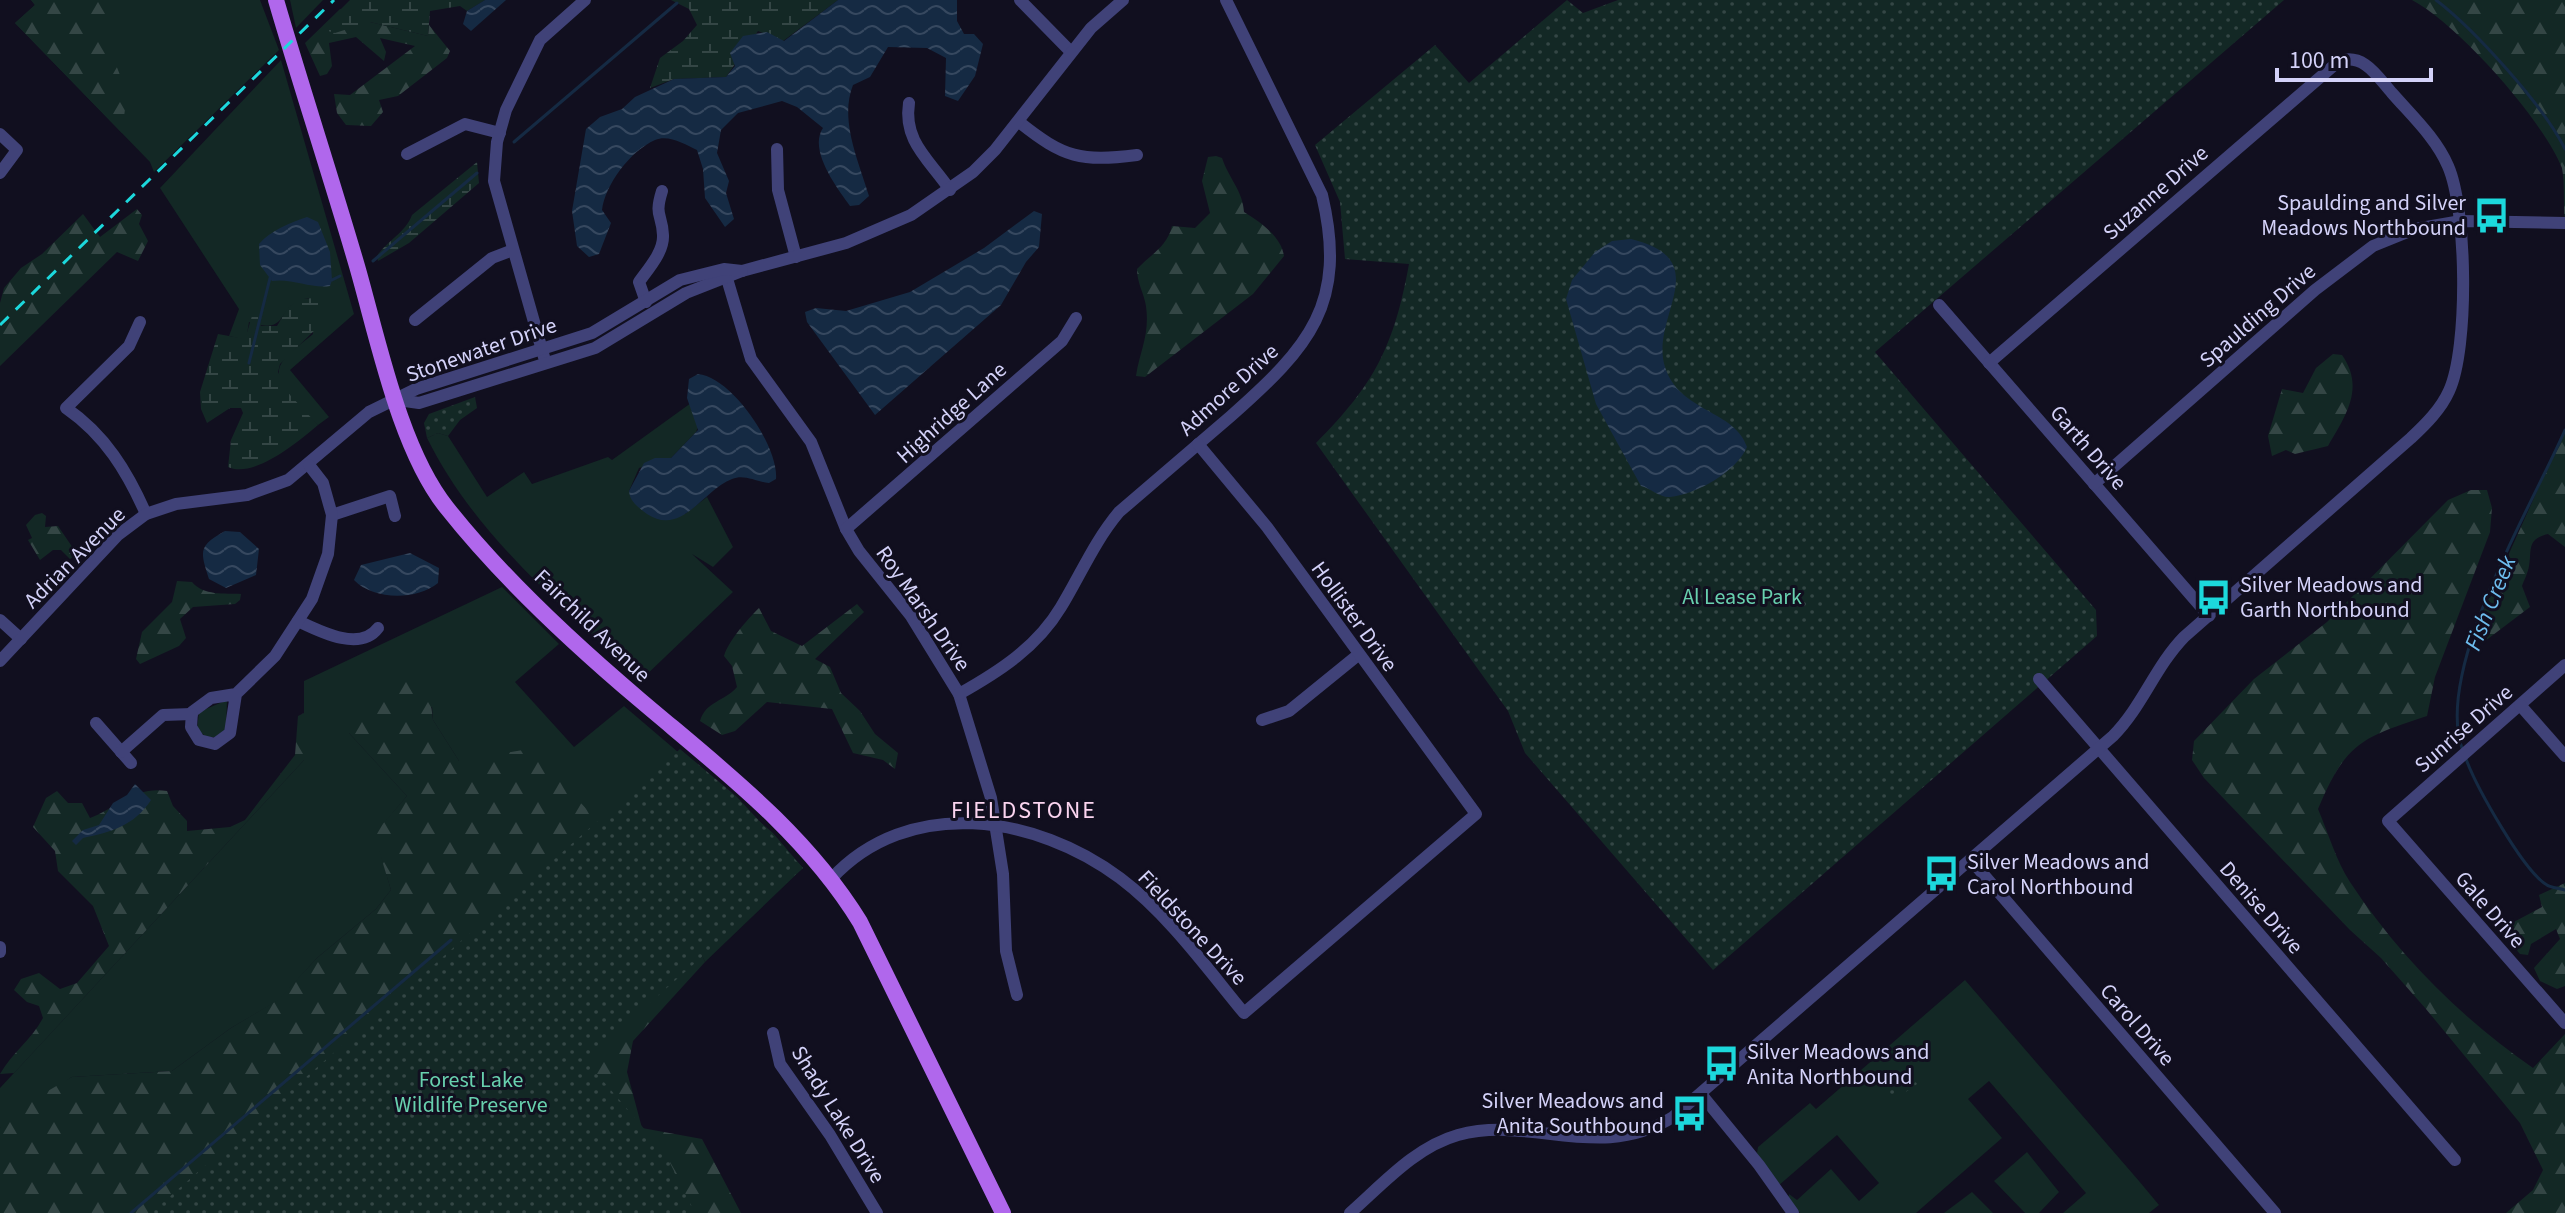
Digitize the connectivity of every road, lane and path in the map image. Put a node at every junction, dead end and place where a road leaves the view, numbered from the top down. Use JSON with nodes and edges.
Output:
{"nodes":[{"id":1,"x":276,"y":0,"type":"edge"},
{"id":2,"x":585,"y":0,"type":"edge"},
{"id":3,"x":1020,"y":0,"type":"edge"},
{"id":4,"x":1123,"y":0,"type":"edge"},
{"id":5,"x":1226,"y":0,"type":"edge"},
{"id":6,"x":1071,"y":52,"type":"junction"},
{"id":7,"x":909,"y":103,"type":"dead end"},
{"id":8,"x":1019,"y":122,"type":"junction"},
{"id":9,"x":500,"y":133,"type":"junction"},
{"id":10,"x":0,"y":134,"type":"edge"},
{"id":11,"x":777,"y":149,"type":"dead end"},
{"id":12,"x":407,"y":154,"type":"dead end"},
{"id":13,"x":1137,"y":155,"type":"dead end"},
{"id":14,"x":0,"y":173,"type":"edge"},
{"id":15,"x":950,"y":190,"type":"junction"},
{"id":16,"x":662,"y":191,"type":"dead end"},
{"id":17,"x":2461,"y":221,"type":"junction"},
{"id":18,"x":2560,"y":223,"type":"edge"},
{"id":19,"x":513,"y":250,"type":"junction"},
{"id":20,"x":796,"y":257,"type":"junction"},
{"id":21,"x":725,"y":274,"type":"junction"},
{"id":22,"x":646,"y":300,"type":"junction"},
{"id":23,"x":1939,"y":305,"type":"dead end"},
{"id":24,"x":1076,"y":318,"type":"dead end"},
{"id":25,"x":415,"y":320,"type":"dead end"},
{"id":26,"x":140,"y":322,"type":"dead end"},
{"id":27,"x":541,"y":349,"type":"junction"},
{"id":28,"x":1989,"y":363,"type":"junction"},
{"id":29,"x":546,"y":364,"type":"junction"},
{"id":30,"x":398,"y":400,"type":"junction"},
{"id":31,"x":1198,"y":444,"type":"junction"},
{"id":32,"x":309,"y":465,"type":"junction"},
{"id":33,"x":2094,"y":484,"type":"junction"},
{"id":34,"x":146,"y":514,"type":"junction"},
{"id":35,"x":332,"y":515,"type":"junction"},
{"id":36,"x":395,"y":516,"type":"dead end"},
{"id":37,"x":846,"y":529,"type":"junction"},
{"id":38,"x":2209,"y":616,"type":"junction"},
{"id":39,"x":0,"y":620,"type":"edge"},
{"id":40,"x":298,"y":621,"type":"junction"},
{"id":41,"x":378,"y":628,"type":"dead end"},
{"id":42,"x":21,"y":639,"type":"junction"},
{"id":43,"x":1358,"y":655,"type":"junction"},
{"id":44,"x":0,"y":661,"type":"edge"},
{"id":45,"x":2565,"y":665,"type":"edge"},
{"id":46,"x":2039,"y":679,"type":"dead end"},
{"id":47,"x":236,"y":694,"type":"junction"},
{"id":48,"x":959,"y":694,"type":"junction"},
{"id":49,"x":2520,"y":705,"type":"junction"},
{"id":50,"x":192,"y":714,"type":"junction"},
{"id":51,"x":1262,"y":720,"type":"dead end"},
{"id":52,"x":96,"y":723,"type":"dead end"},
{"id":53,"x":2099,"y":749,"type":"junction"},
{"id":54,"x":121,"y":752,"type":"junction"},
{"id":55,"x":2565,"y":756,"type":"edge"},
{"id":56,"x":131,"y":763,"type":"dead end"},
{"id":57,"x":1476,"y":814,"type":"joint"},
{"id":58,"x":2388,"y":821,"type":"joint"},
{"id":59,"x":996,"y":825,"type":"junction"},
{"id":60,"x":1971,"y":860,"type":"junction"},
{"id":61,"x":831,"y":879,"type":"junction"},
{"id":62,"x":1017,"y":995,"type":"dead end"},
{"id":63,"x":2565,"y":1023,"type":"edge"},
{"id":64,"x":773,"y":1033,"type":"dead end"},
{"id":65,"x":1701,"y":1094,"type":"junction"},
{"id":66,"x":2455,"y":1160,"type":"dead end"},
{"id":67,"x":877,"y":1213,"type":"edge"},
{"id":68,"x":1003,"y":1213,"type":"edge"},
{"id":69,"x":1350,"y":1213,"type":"edge"},
{"id":70,"x":1793,"y":1213,"type":"edge"},
{"id":71,"x":2275,"y":1213,"type":"edge"}],
"edges":[{"from":1,"to":30,"type":"main road","name":"Fairchild Avenue"},
{"from":2,"to":9,"type":"street"},
{"from":3,"to":6,"type":"street"},
{"from":4,"to":6,"type":"street","name":"Stonewater Drive"},
{"from":5,"to":31,"type":"street","name":"Admore Drive"},
{"from":6,"to":8,"type":"street","name":"Stonewater Drive"},
{"from":7,"to":15,"type":"street"},
{"from":8,"to":13,"type":"street"},
{"from":8,"to":15,"type":"street","name":"Stonewater Drive"},
{"from":9,"to":12,"type":"street"},
{"from":9,"to":19,"type":"street"},
{"from":10,"to":14,"type":"street"},
{"from":11,"to":20,"type":"street"},
{"from":15,"to":20,"type":"street","name":"Stonewater Drive"},
{"from":16,"to":22,"type":"street"},
{"from":17,"to":18,"type":"street","name":"Spaulding Drive"},
{"from":17,"to":28,"type":"street","name":"Suzanne Drive"},
{"from":17,"to":33,"type":"street","name":"Spaulding Drive"},
{"from":17,"to":38,"type":"street"},
{"from":19,"to":25,"type":"street"},
{"from":19,"to":27,"type":"street"},
{"from":20,"to":21,"type":"street","name":"Stonewater Drive"},
{"from":21,"to":22,"type":"street","name":"Stonewater Drive"},
{"from":21,"to":29,"type":"street","name":"Stonewater Drive"},
{"from":21,"to":37,"type":"street","name":"Roy Marsh Drive"},
{"from":22,"to":27,"type":"street","name":"Stonewater Drive"},
{"from":23,"to":28,"type":"street","name":"Garth Drive"},
{"from":24,"to":37,"type":"street","name":"Highridge Lane"},
{"from":26,"to":34,"type":"street"},
{"from":27,"to":29,"type":"street"},
{"from":27,"to":30,"type":"street","name":"Stonewater Drive"},
{"from":28,"to":33,"type":"street","name":"Garth Drive"},
{"from":29,"to":30,"type":"street","name":"Stonewater Drive"},
{"from":30,"to":32,"type":"street","name":"Adrian Avenue"},
{"from":30,"to":61,"type":"main road","name":"Fairchild Avenue"},
{"from":31,"to":43,"type":"street","name":"Hollister Drive"},
{"from":31,"to":48,"type":"street","name":"Admore Drive"},
{"from":32,"to":34,"type":"street","name":"Adrian Avenue"},
{"from":32,"to":35,"type":"street"},
{"from":33,"to":38,"type":"street","name":"Garth Drive"},
{"from":34,"to":42,"type":"street","name":"Adrian Avenue"},
{"from":35,"to":36,"type":"street"},
{"from":35,"to":40,"type":"street"},
{"from":37,"to":48,"type":"street","name":"Roy Marsh Drive"},
{"from":38,"to":53,"type":"street"},
{"from":39,"to":42,"type":"street"},
{"from":40,"to":41,"type":"street"},
{"from":40,"to":47,"type":"street"},
{"from":42,"to":44,"type":"street","name":"Adrian Avenue"},
{"from":43,"to":51,"type":"street"},
{"from":43,"to":57,"type":"street","name":"Hollister Drive"},
{"from":45,"to":49,"type":"street","name":"Sunrise Drive"},
{"from":46,"to":53,"type":"street","name":"Denise Drive"},
{"from":47,"to":50,"type":"street"},
{"from":47,"to":50,"type":"street"},
{"from":48,"to":59,"type":"street","name":"Roy Marsh Drive"},
{"from":49,"to":55,"type":"street"},
{"from":49,"to":58,"type":"street","name":"Sunrise Drive"},
{"from":50,"to":54,"type":"street"},
{"from":52,"to":54,"type":"street"},
{"from":53,"to":60,"type":"street"},
{"from":53,"to":66,"type":"street","name":"Denise Drive"},
{"from":54,"to":56,"type":"street"},
{"from":57,"to":59,"type":"street","name":"Fieldstone Drive"},
{"from":58,"to":63,"type":"street","name":"Gale Drive"},
{"from":59,"to":61,"type":"street","name":"Fieldstone Drive"},
{"from":59,"to":62,"type":"street","name":"Roy Marsh Drive"},
{"from":60,"to":65,"type":"street"},
{"from":60,"to":71,"type":"street","name":"Carol Drive"},
{"from":61,"to":68,"type":"main road","name":"Fairchild Avenue"},
{"from":64,"to":67,"type":"street","name":"Shady Lake Drive"},
{"from":65,"to":69,"type":"street"},
{"from":65,"to":70,"type":"street"}]}
